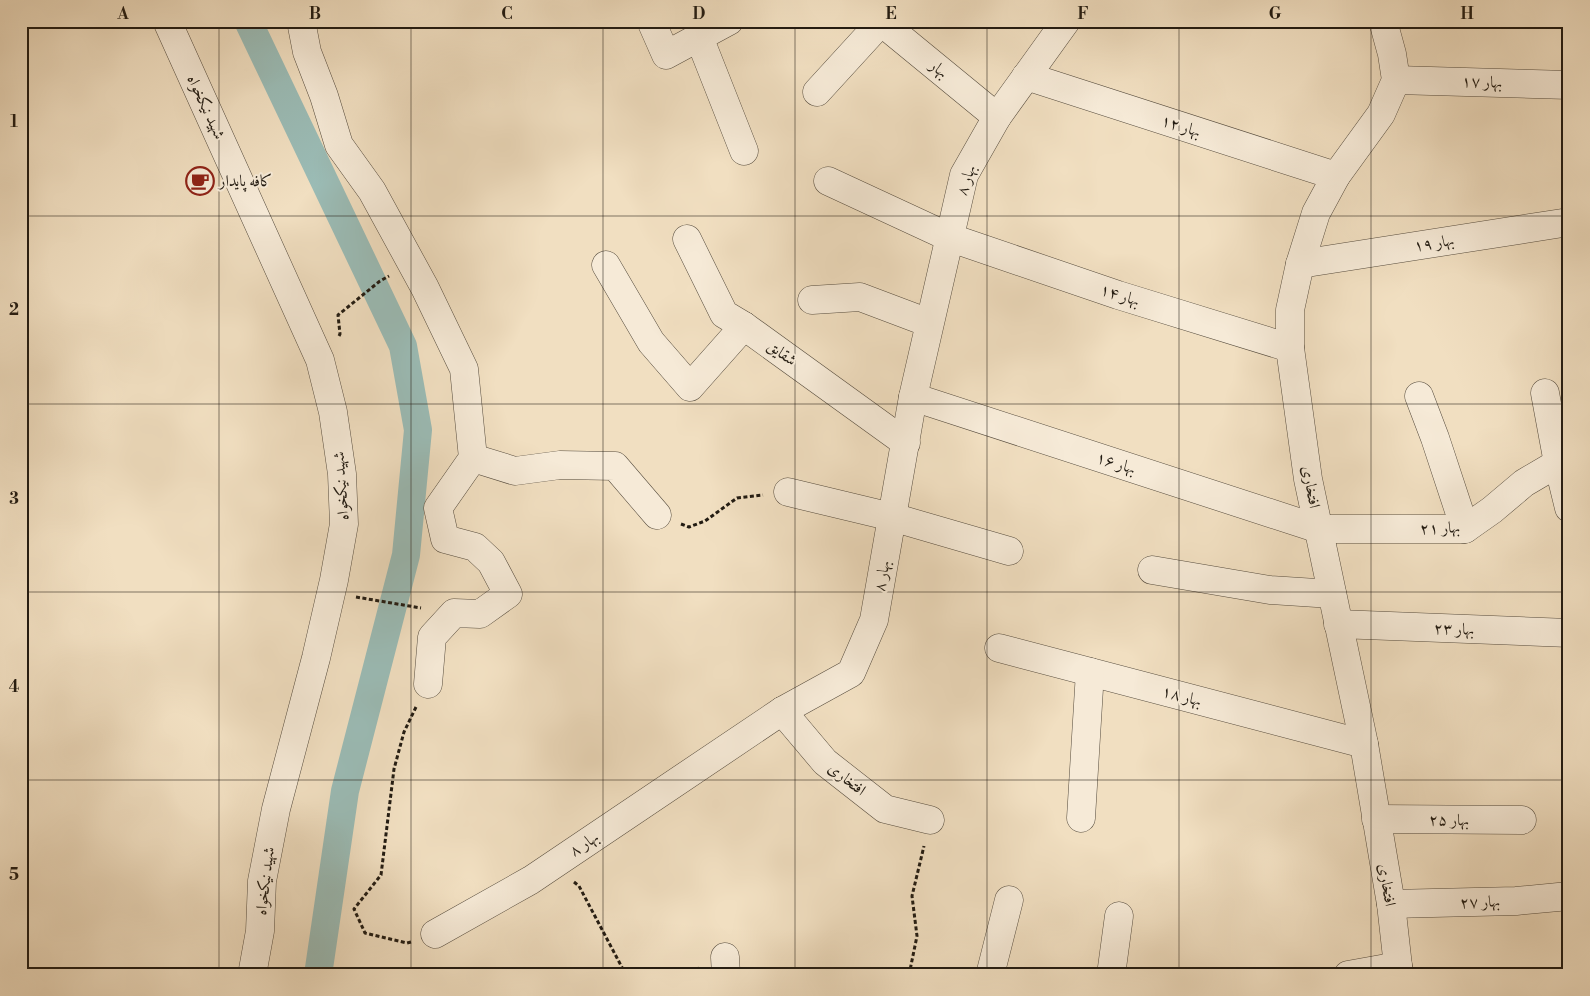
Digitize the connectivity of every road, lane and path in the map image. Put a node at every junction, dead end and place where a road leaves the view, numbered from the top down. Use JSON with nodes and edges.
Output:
{"nodes":[{"id":1,"x":167,"y":21,"type":"edge"},
{"id":2,"x":301,"y":21,"type":"edge"},
{"id":3,"x":651,"y":21,"type":"edge"},
{"id":4,"x":729,"y":21,"type":"edge"},
{"id":5,"x":880,"y":21,"type":"edge"},
{"id":6,"x":1066,"y":21,"type":"edge"},
{"id":7,"x":1383,"y":21,"type":"edge"},
{"id":8,"x":699,"y":37,"type":"junction"},
{"id":9,"x":1026,"y":76,"type":"junction"},
{"id":10,"x":1396,"y":80,"type":"junction"},
{"id":11,"x":1569,"y":85,"type":"edge"},
{"id":12,"x":817,"y":92,"type":"dead end"},
{"id":13,"x":997,"y":117,"type":"junction"},
{"id":14,"x":744,"y":151,"type":"dead end"},
{"id":15,"x":1336,"y":176,"type":"junction"},
{"id":16,"x":828,"y":181,"type":"dead end"},
{"id":17,"x":1569,"y":222,"type":"edge"},
{"id":18,"x":950,"y":238,"type":"junction"},
{"id":19,"x":687,"y":239,"type":"dead end"},
{"id":20,"x":1300,"y":264,"type":"junction"},
{"id":21,"x":606,"y":265,"type":"dead end"},
{"id":22,"x":377,"y":283,"type":"dead end"},
{"id":23,"x":812,"y":300,"type":"dead end"},
{"id":24,"x":929,"y":323,"type":"junction"},
{"id":25,"x":744,"y":326,"type":"junction"},
{"id":26,"x":1290,"y":348,"type":"junction"},
{"id":27,"x":318,"y":353,"type":"junction"},
{"id":28,"x":1545,"y":393,"type":"dead end"},
{"id":29,"x":1418,"y":396,"type":"dead end"},
{"id":30,"x":913,"y":397,"type":"junction"},
{"id":31,"x":906,"y":443,"type":"junction"},
{"id":32,"x":473,"y":458,"type":"junction"},
{"id":33,"x":1563,"y":461,"type":"edge"},
{"id":34,"x":788,"y":492,"type":"joint"},
{"id":35,"x":1569,"y":508,"type":"edge"},
{"id":36,"x":658,"y":515,"type":"joint"},
{"id":37,"x":892,"y":517,"type":"junction"},
{"id":38,"x":1318,"y":529,"type":"junction"},
{"id":39,"x":1465,"y":529,"type":"junction"},
{"id":40,"x":1009,"y":551,"type":"dead end"},
{"id":41,"x":1152,"y":570,"type":"dead end"},
{"id":42,"x":332,"y":592,"type":"junction"},
{"id":43,"x":1332,"y":594,"type":"junction"},
{"id":44,"x":398,"y":603,"type":"dead end"},
{"id":45,"x":1338,"y":624,"type":"junction"},
{"id":46,"x":1569,"y":633,"type":"edge"},
{"id":47,"x":999,"y":648,"type":"dead end"},
{"id":48,"x":1090,"y":672,"type":"junction"},
{"id":49,"x":428,"y":684,"type":"joint"},
{"id":50,"x":782,"y":711,"type":"junction"},
{"id":51,"x":1364,"y":744,"type":"junction"},
{"id":52,"x":1081,"y":818,"type":"dead end"},
{"id":53,"x":1376,"y":819,"type":"junction"},
{"id":54,"x":930,"y":820,"type":"joint"},
{"id":55,"x":1522,"y":820,"type":"dead end"},
{"id":56,"x":554,"y":864,"type":"junction"},
{"id":57,"x":1569,"y":896,"type":"edge"},
{"id":58,"x":1009,"y":900,"type":"dead end"},
{"id":59,"x":1391,"y":904,"type":"junction"},
{"id":60,"x":1119,"y":916,"type":"dead end"},
{"id":61,"x":435,"y":934,"type":"joint"},
{"id":62,"x":1398,"y":970,"type":"edge"},
{"id":63,"x":252,"y":975,"type":"edge"},
{"id":64,"x":626,"y":975,"type":"edge"},
{"id":65,"x":909,"y":975,"type":"edge"},
{"id":66,"x":990,"y":975,"type":"edge"},
{"id":67,"x":1111,"y":975,"type":"edge"},
{"id":68,"x":1348,"y":975,"type":"edge"}],
"edges":[{"from":1,"to":27,"type":"street","name":"شهید نیکخواه"},
{"from":2,"to":32,"type":"street"},
{"from":3,"to":8,"type":"street"},
{"from":4,"to":8,"type":"street"},
{"from":5,"to":12,"type":"street"},
{"from":5,"to":13,"type":"street","name":"بهار"},
{"from":6,"to":9,"type":"street","name":"بهار ۸"},
{"from":7,"to":10,"type":"street"},
{"from":8,"to":14,"type":"street"},
{"from":9,"to":13,"type":"street","name":"بهار ۸"},
{"from":9,"to":15,"type":"street","name":"بهار ۱۲"},
{"from":10,"to":11,"type":"street","name":"بهار ۱۷"},
{"from":10,"to":15,"type":"street","name":"افتخاری"},
{"from":13,"to":18,"type":"street","name":"بهار ۸"},
{"from":15,"to":20,"type":"street","name":"افتخاری"},
{"from":16,"to":18,"type":"street","name":"بهار ۱۴"},
{"from":17,"to":20,"type":"street","name":"بهار ۱۹"},
{"from":18,"to":24,"type":"street","name":"بهار ۸"},
{"from":18,"to":26,"type":"street","name":"بهار ۱۴"},
{"from":19,"to":25,"type":"street","name":"شقایق"},
{"from":20,"to":26,"type":"street","name":"افتخاری"},
{"from":21,"to":25,"type":"street"},
{"from":22,"to":27,"type":"path"},
{"from":23,"to":24,"type":"street"},
{"from":24,"to":30,"type":"street","name":"بهار ۸"},
{"from":25,"to":31,"type":"street","name":"شقایق"},
{"from":26,"to":38,"type":"street","name":"افتخاری"},
{"from":27,"to":42,"type":"street","name":"شهید نیکخواه"},
{"from":28,"to":33,"type":"street"},
{"from":29,"to":39,"type":"street"},
{"from":30,"to":31,"type":"street","name":"بهار ۸"},
{"from":30,"to":38,"type":"street","name":"بهار ۱۶"},
{"from":31,"to":37,"type":"street","name":"بهار ۸"},
{"from":32,"to":36,"type":"street"},
{"from":32,"to":49,"type":"street"},
{"from":33,"to":35,"type":"street"},
{"from":33,"to":39,"type":"street","name":"بهار ۲۱"},
{"from":34,"to":36,"type":"path"},
{"from":34,"to":37,"type":"street"},
{"from":37,"to":40,"type":"street"},
{"from":37,"to":50,"type":"street","name":"بهار ۸"},
{"from":38,"to":39,"type":"street","name":"بهار ۲۱"},
{"from":38,"to":43,"type":"street","name":"افتخاری"},
{"from":41,"to":43,"type":"street"},
{"from":42,"to":44,"type":"path"},
{"from":42,"to":63,"type":"street","name":"شهید نیکخواه"},
{"from":43,"to":45,"type":"street","name":"افتخاری"},
{"from":45,"to":46,"type":"street","name":"بهار ۲۳"},
{"from":45,"to":51,"type":"street","name":"افتخاری"},
{"from":47,"to":48,"type":"street","name":"بهار ۱۸"},
{"from":48,"to":51,"type":"street","name":"بهار ۱۸"},
{"from":48,"to":52,"type":"street"},
{"from":49,"to":61,"type":"path"},
{"from":50,"to":54,"type":"street","name":"افتخاری"},
{"from":50,"to":56,"type":"street","name":"بهار ۸"},
{"from":51,"to":53,"type":"street","name":"افتخاری"},
{"from":53,"to":55,"type":"street","name":"بهار ۲۵"},
{"from":53,"to":59,"type":"street","name":"افتخاری"},
{"from":54,"to":65,"type":"path"},
{"from":56,"to":61,"type":"street","name":"بهار ۸"},
{"from":56,"to":64,"type":"path"},
{"from":57,"to":59,"type":"street","name":"بهار ۲۷"},
{"from":58,"to":66,"type":"street"},
{"from":59,"to":62,"type":"street","name":"افتخاری"},
{"from":60,"to":67,"type":"street"},
{"from":62,"to":68,"type":"street"}]}
